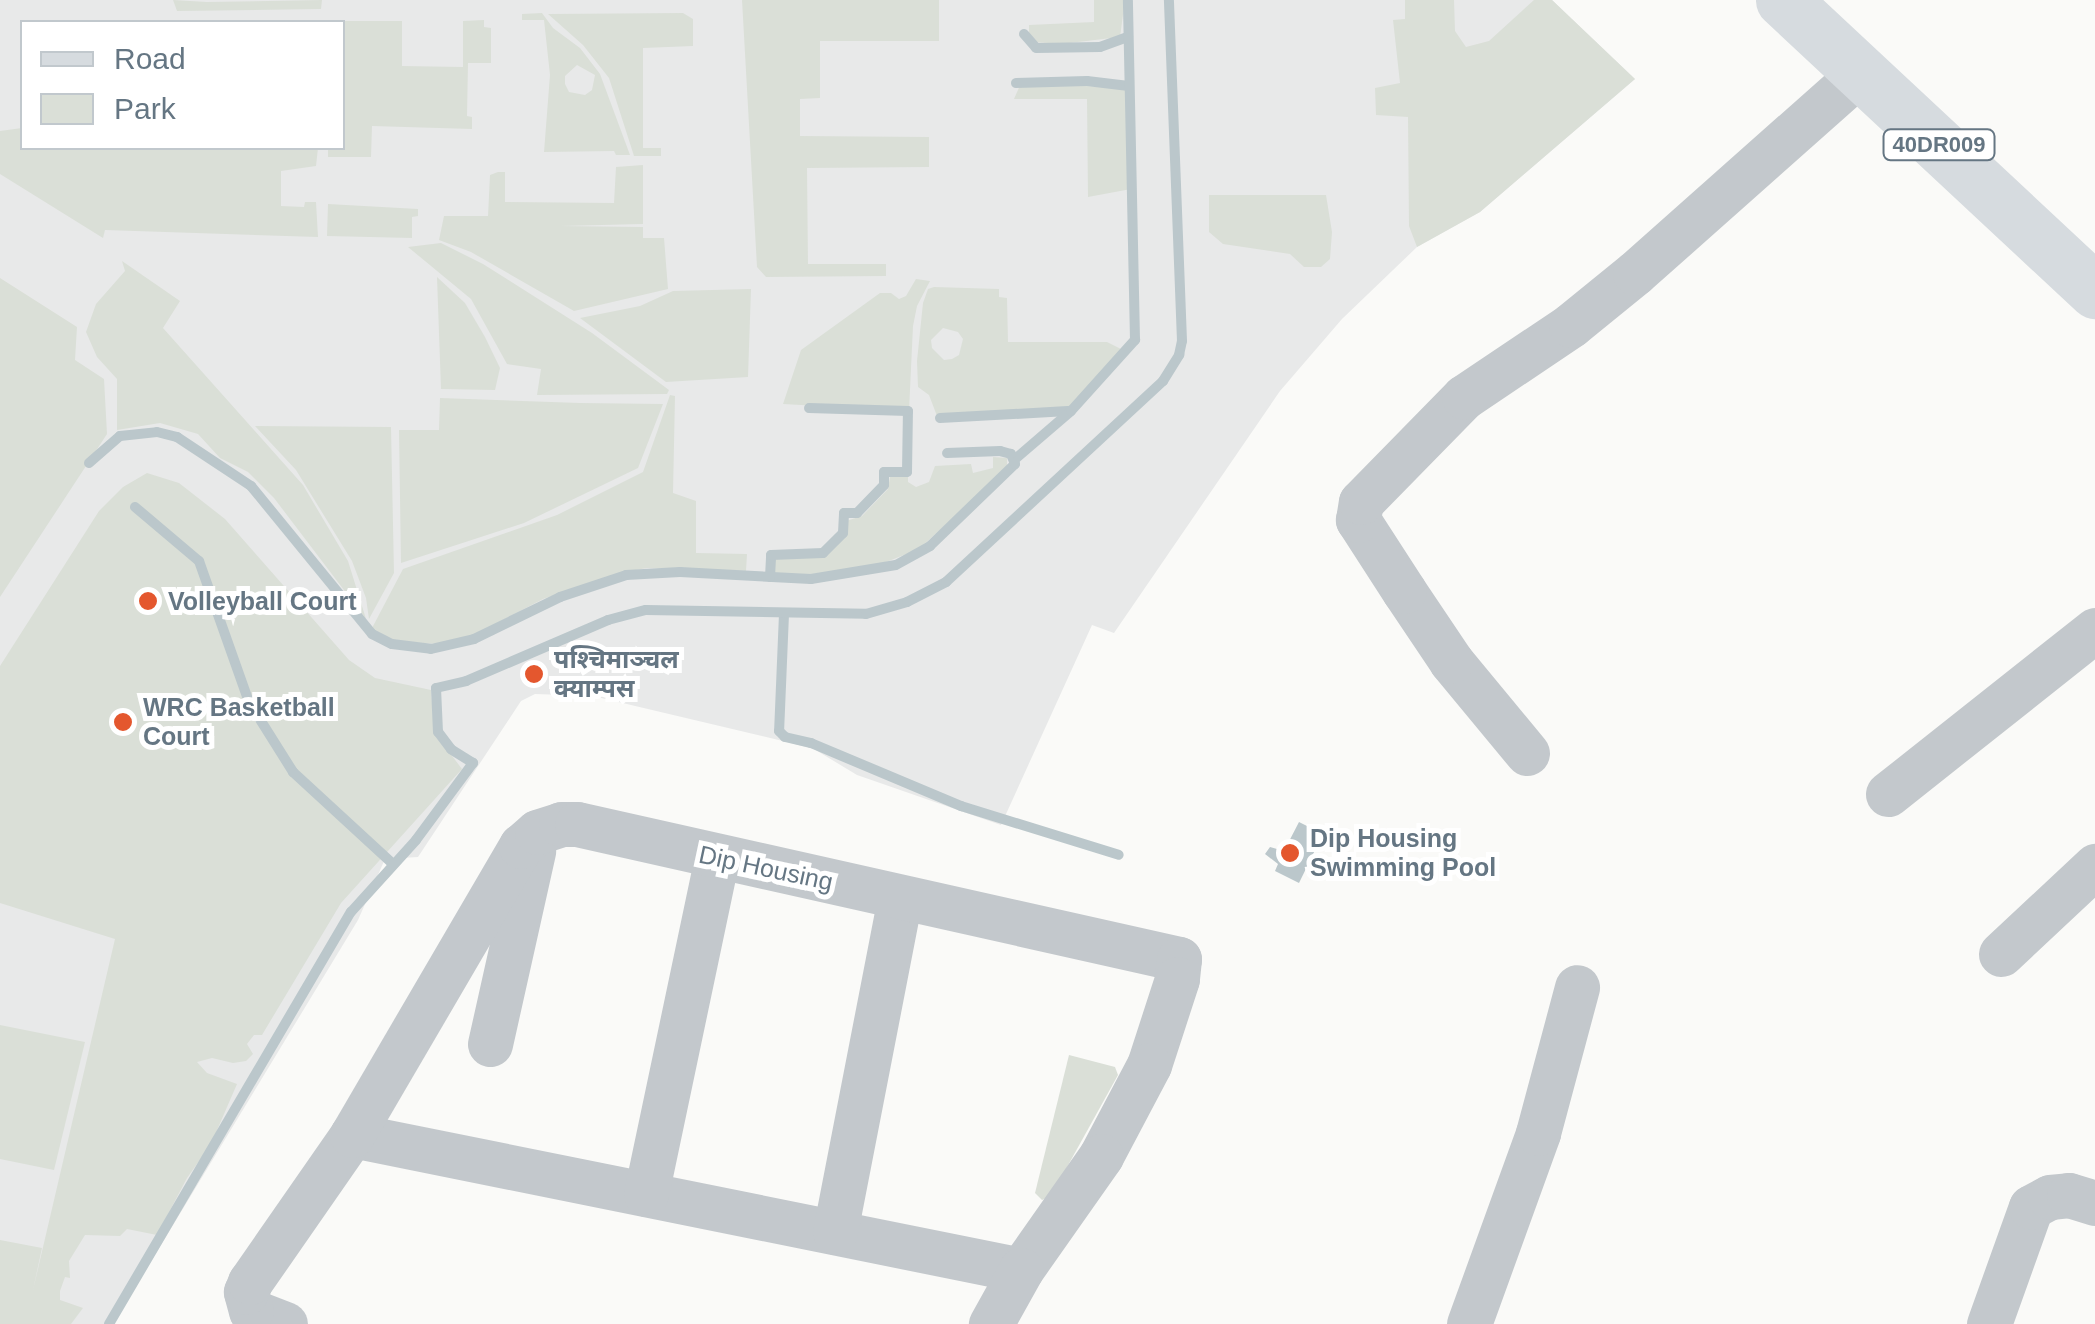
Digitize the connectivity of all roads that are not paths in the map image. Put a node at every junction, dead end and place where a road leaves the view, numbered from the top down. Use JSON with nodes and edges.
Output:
{"nodes":[{"id":1,"x":1784,"y":0,"type":"edge"},
{"id":2,"x":1861,"y":72,"type":"junction"},
{"id":3,"x":2087,"y":266,"type":"edge"},
{"id":4,"x":2095,"y":630,"type":"edge"},
{"id":5,"x":1527,"y":753,"type":"dead end"},
{"id":6,"x":1888,"y":794,"type":"dead end"},
{"id":7,"x":537,"y":832,"type":"junction"},
{"id":8,"x":717,"y":858,"type":"junction"},
{"id":9,"x":2095,"y":866,"type":"edge"},
{"id":10,"x":900,"y":897,"type":"junction"},
{"id":11,"x":2001,"y":954,"type":"dead end"},
{"id":12,"x":1577,"y":987,"type":"dead end"},
{"id":13,"x":490,"y":1044,"type":"dead end"},
{"id":14,"x":352,"y":1136,"type":"junction"},
{"id":15,"x":646,"y":1194,"type":"junction"},
{"id":16,"x":2095,"y":1204,"type":"edge"},
{"id":17,"x":836,"y":1232,"type":"junction"},
{"id":18,"x":1020,"y":1270,"type":"junction"},
{"id":19,"x":285,"y":1324,"type":"edge"},
{"id":20,"x":991,"y":1324,"type":"edge"},
{"id":21,"x":1469,"y":1324,"type":"edge"},
{"id":22,"x":1989,"y":1324,"type":"edge"}],
"edges":[{"from":1,"to":2,"type":"main road","number":"40DR009"},
{"from":2,"to":3,"type":"main road","number":"40DR009"},
{"from":2,"to":5,"type":"street"},
{"from":4,"to":6,"type":"street"},
{"from":7,"to":8,"type":"street","name":"Dip Housing"},
{"from":7,"to":13,"type":"street"},
{"from":7,"to":14,"type":"street"},
{"from":8,"to":10,"type":"street","name":"Dip Housing"},
{"from":8,"to":15,"type":"street"},
{"from":9,"to":11,"type":"street"},
{"from":10,"to":17,"type":"street"},
{"from":10,"to":18,"type":"street","name":"Dip Housing"},
{"from":12,"to":21,"type":"street"},
{"from":14,"to":15,"type":"street"},
{"from":14,"to":19,"type":"street"},
{"from":15,"to":17,"type":"street"},
{"from":16,"to":22,"type":"street"},
{"from":17,"to":18,"type":"street"},
{"from":18,"to":20,"type":"street","name":"Dip Housing"}]}
